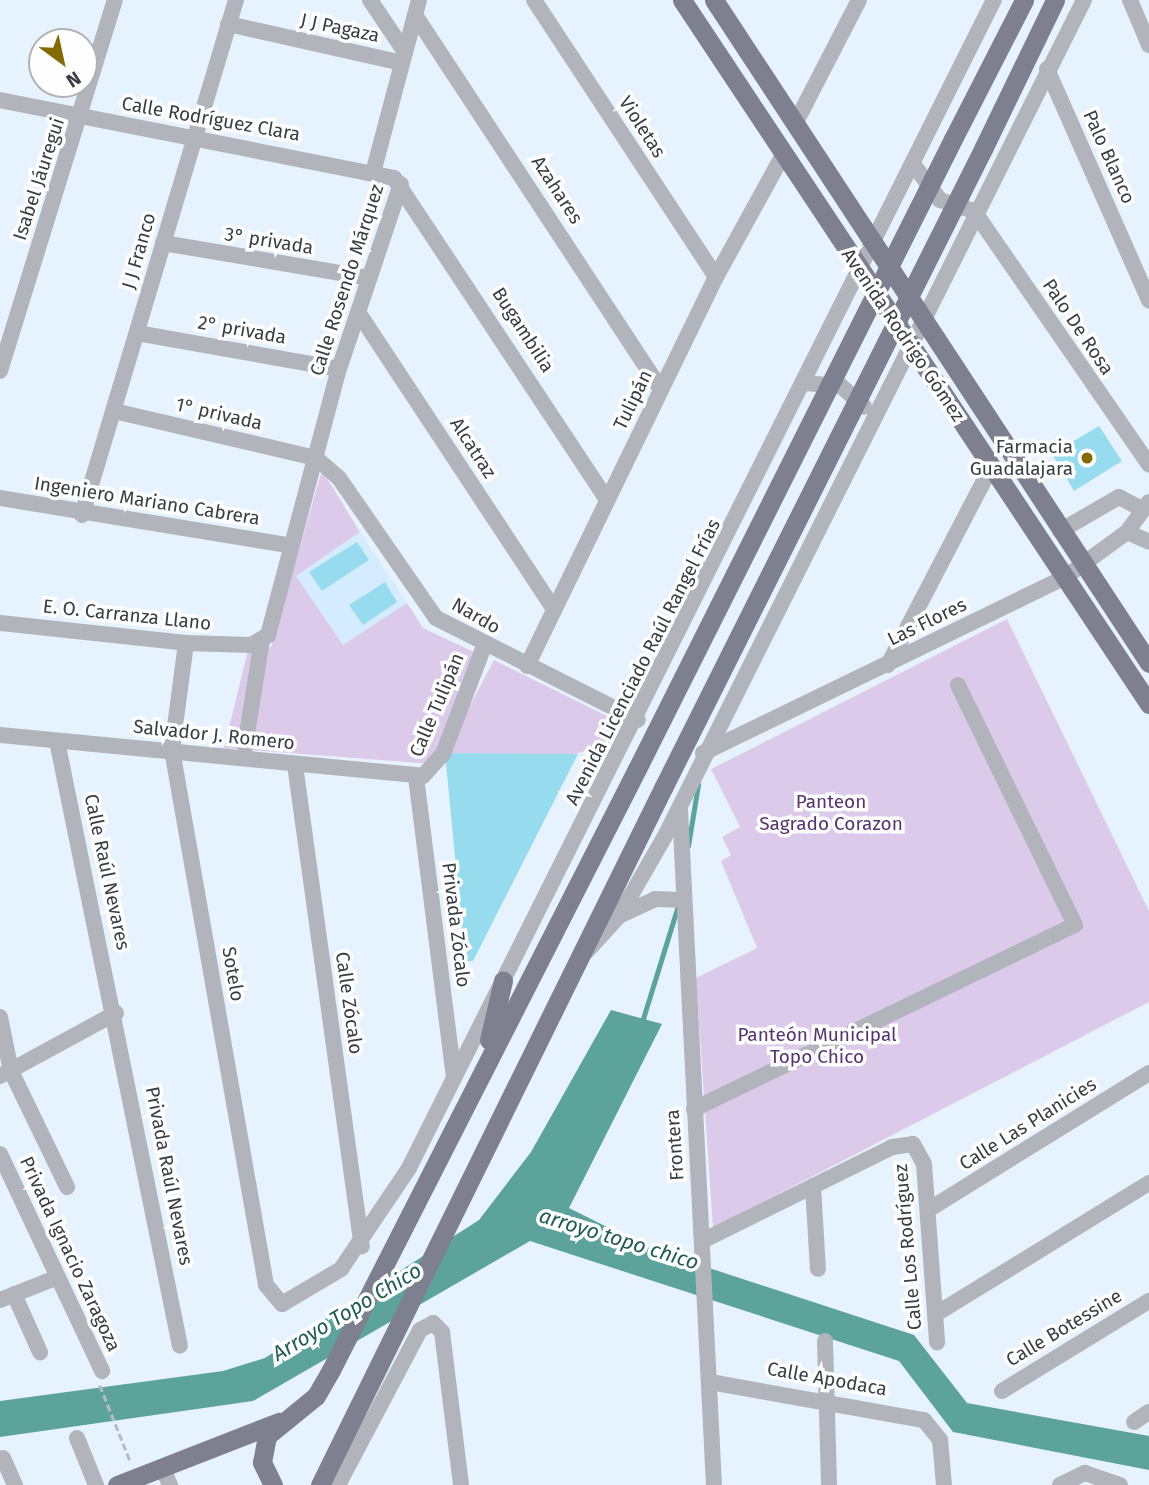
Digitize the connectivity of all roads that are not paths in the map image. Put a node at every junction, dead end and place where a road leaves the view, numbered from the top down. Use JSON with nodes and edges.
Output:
{"nodes":[{"id":1,"x":115,"y":0,"type":"edge"},
{"id":2,"x":236,"y":0,"type":"edge"},
{"id":3,"x":370,"y":0,"type":"edge"},
{"id":4,"x":534,"y":0,"type":"edge"},
{"id":5,"x":682,"y":0,"type":"edge"},
{"id":6,"x":714,"y":0,"type":"edge"},
{"id":7,"x":859,"y":0,"type":"edge"},
{"id":8,"x":994,"y":0,"type":"edge"},
{"id":9,"x":1024,"y":0,"type":"edge"},
{"id":10,"x":1055,"y":0,"type":"edge"},
{"id":11,"x":1084,"y":0,"type":"edge"},
{"id":12,"x":1130,"y":0,"type":"edge"},
{"id":13,"x":417,"y":7,"type":"edge"},
{"id":14,"x":228,"y":24,"type":"junction"},
{"id":15,"x":1149,"y":45,"type":"edge"},
{"id":16,"x":404,"y":57,"type":"junction"},
{"id":17,"x":1047,"y":69,"type":"junction"},
{"id":18,"x":0,"y":100,"type":"edge"},
{"id":19,"x":82,"y":117,"type":"junction"},
{"id":20,"x":796,"y":122,"type":"junction"},
{"id":21,"x":194,"y":138,"type":"junction"},
{"id":22,"x":783,"y":155,"type":"junction"},
{"id":23,"x":913,"y":164,"type":"junction"},
{"id":24,"x":374,"y":169,"type":"junction"},
{"id":25,"x":401,"y":184,"type":"junction"},
{"id":26,"x":974,"y":211,"type":"junction"},
{"id":27,"x":163,"y":243,"type":"junction"},
{"id":28,"x":875,"y":245,"type":"junction"},
{"id":29,"x":860,"y":275,"type":"junction"},
{"id":30,"x":716,"y":277,"type":"junction"},
{"id":31,"x":369,"y":278,"type":"junction"},
{"id":32,"x":1149,"y":300,"type":"edge"},
{"id":33,"x":358,"y":312,"type":"junction"},
{"id":34,"x":922,"y":317,"type":"junction"},
{"id":35,"x":136,"y":333,"type":"junction"},
{"id":36,"x":909,"y":341,"type":"junction"},
{"id":37,"x":339,"y":369,"type":"junction"},
{"id":38,"x":0,"y":370,"type":"edge"},
{"id":39,"x":805,"y":383,"type":"junction"},
{"id":40,"x":661,"y":390,"type":"junction"},
{"id":41,"x":114,"y":411,"type":"junction"},
{"id":42,"x":867,"y":423,"type":"junction"},
{"id":43,"x":316,"y":458,"type":"junction"},
{"id":44,"x":1149,"y":465,"type":"edge"},
{"id":45,"x":991,"y":467,"type":"junction"},
{"id":46,"x":0,"y":498,"type":"edge"},
{"id":47,"x":607,"y":500,"type":"junction"},
{"id":48,"x":1146,"y":506,"type":"edge"},
{"id":49,"x":82,"y":515,"type":"junction"},
{"id":50,"x":1060,"y":531,"type":"junction"},
{"id":51,"x":1127,"y":532,"type":"junction"},
{"id":52,"x":1149,"y":542,"type":"edge"},
{"id":53,"x":288,"y":545,"type":"junction"},
{"id":54,"x":1083,"y":566,"type":"junction"},
{"id":55,"x":1064,"y":578,"type":"junction"},
{"id":56,"x":552,"y":608,"type":"junction"},
{"id":57,"x":0,"y":623,"type":"edge"},
{"id":58,"x":186,"y":643,"type":"junction"},
{"id":59,"x":256,"y":643,"type":"junction"},
{"id":60,"x":484,"y":646,"type":"junction"},
{"id":61,"x":1149,"y":663,"type":"edge"},
{"id":62,"x":888,"y":665,"type":"junction"},
{"id":63,"x":527,"y":666,"type":"junction"},
{"id":64,"x":958,"y":685,"type":"dead end"},
{"id":65,"x":1149,"y":704,"type":"edge"},
{"id":66,"x":638,"y":720,"type":"junction"},
{"id":67,"x":0,"y":735,"type":"edge"},
{"id":68,"x":57,"y":741,"type":"junction"},
{"id":69,"x":245,"y":747,"type":"dead end"},
{"id":70,"x":172,"y":750,"type":"junction"},
{"id":71,"x":703,"y":753,"type":"junction"},
{"id":72,"x":295,"y":765,"type":"junction"},
{"id":73,"x":419,"y":777,"type":"junction"},
{"id":74,"x":680,"y":802,"type":"junction"},
{"id":75,"x":680,"y":900,"type":"junction"},
{"id":76,"x":619,"y":916,"type":"junction"},
{"id":77,"x":587,"y":951,"type":"junction"},
{"id":78,"x":503,"y":981,"type":"junction"},
{"id":79,"x":117,"y":1013,"type":"junction"},
{"id":80,"x":0,"y":1017,"type":"edge"},
{"id":81,"x":485,"y":1069,"type":"junction"},
{"id":82,"x":6,"y":1073,"type":"edge"},
{"id":83,"x":1149,"y":1073,"type":"edge"},
{"id":84,"x":454,"y":1078,"type":"junction"},
{"id":85,"x":694,"y":1109,"type":"junction"},
{"id":86,"x":0,"y":1154,"type":"edge"},
{"id":87,"x":1149,"y":1183,"type":"edge"},
{"id":88,"x":813,"y":1186,"type":"junction"},
{"id":89,"x":66,"y":1187,"type":"dead end"},
{"id":90,"x":928,"y":1210,"type":"junction"},
{"id":91,"x":702,"y":1241,"type":"junction"},
{"id":92,"x":362,"y":1246,"type":"junction"},
{"id":93,"x":818,"y":1269,"type":"dead end"},
{"id":94,"x":58,"y":1277,"type":"junction"},
{"id":95,"x":7,"y":1297,"type":"edge"},
{"id":96,"x":1149,"y":1301,"type":"edge"},
{"id":97,"x":282,"y":1304,"type":"joint"},
{"id":98,"x":936,"y":1314,"type":"junction"},
{"id":99,"x":825,"y":1341,"type":"dead end"},
{"id":100,"x":937,"y":1343,"type":"dead end"},
{"id":101,"x":180,"y":1346,"type":"dead end"},
{"id":102,"x":40,"y":1352,"type":"dead end"},
{"id":103,"x":100,"y":1376,"type":"road end"},
{"id":104,"x":710,"y":1382,"type":"junction"},
{"id":105,"x":1002,"y":1391,"type":"dead end"},
{"id":106,"x":824,"y":1398,"type":"junction"},
{"id":107,"x":1149,"y":1412,"type":"edge"},
{"id":108,"x":280,"y":1421,"type":"junction"},
{"id":109,"x":1134,"y":1422,"type":"dead end"},
{"id":110,"x":78,"y":1438,"type":"dead end"},
{"id":111,"x":3,"y":1458,"type":"dead end"},
{"id":112,"x":166,"y":1476,"type":"edge"},
{"id":113,"x":15,"y":1485,"type":"edge"},
{"id":114,"x":96,"y":1485,"type":"edge"},
{"id":115,"x":117,"y":1485,"type":"edge"},
{"id":116,"x":272,"y":1485,"type":"edge"},
{"id":117,"x":320,"y":1485,"type":"edge"},
{"id":118,"x":338,"y":1485,"type":"edge"},
{"id":119,"x":461,"y":1485,"type":"edge"},
{"id":120,"x":714,"y":1485,"type":"edge"},
{"id":121,"x":829,"y":1485,"type":"edge"},
{"id":122,"x":944,"y":1485,"type":"edge"},
{"id":123,"x":1060,"y":1485,"type":"edge"},
{"id":124,"x":1120,"y":1485,"type":"edge"}],
"edges":[{"from":1,"to":19,"type":"street","name":"Isabel Jáuregui"},
{"from":2,"to":14,"type":"street","name":"J J Franco"},
{"from":3,"to":16,"type":"street"},
{"from":4,"to":30,"type":"street","name":"Violetas"},
{"from":5,"to":22,"type":"main road","name":"Avenida Rodrigo Gómez"},
{"from":6,"to":20,"type":"main road","name":"Avenida Rodrigo Gómez"},
{"from":7,"to":20,"type":"street"},
{"from":8,"to":23,"type":"street","name":"Avenida Licenciado Raúl Rangel Frías"},
{"from":9,"to":81,"type":"main road","bridge":true},
{"from":10,"to":77,"type":"main road","bridge":true},
{"from":11,"to":17,"type":"street"},
{"from":12,"to":15,"type":"street"},
{"from":13,"to":16,"type":"street","name":"Calle Rosendo Márquez"},
{"from":13,"to":40,"type":"street","name":"Azahares"},
{"from":14,"to":16,"type":"street","name":"J J Pagaza"},
{"from":14,"to":21,"type":"street","name":"J J Franco"},
{"from":16,"to":24,"type":"street","name":"Calle Rosendo Márquez"},
{"from":17,"to":26,"type":"street"},
{"from":17,"to":32,"type":"street","name":"Palo Blanco"},
{"from":18,"to":19,"type":"street","name":"Calle Rodríguez Clara"},
{"from":19,"to":21,"type":"street","name":"Calle Rodríguez Clara"},
{"from":19,"to":38,"type":"street","name":"Isabel Jáuregui"},
{"from":20,"to":28,"type":"main road","name":"Avenida Rodrigo Gómez"},
{"from":21,"to":24,"type":"street","name":"Calle Rodríguez Clara"},
{"from":21,"to":27,"type":"street","name":"J J Franco"},
{"from":22,"to":29,"type":"main road","name":"Avenida Rodrigo Gómez"},
{"from":22,"to":30,"type":"street","name":"Tulipán"},
{"from":23,"to":26,"type":"street"},
{"from":23,"to":28,"type":"street","name":"Avenida Licenciado Raúl Rangel Frías"},
{"from":24,"to":25,"type":"street","name":"Calle Rosendo Márquez"},
{"from":25,"to":31,"type":"street","name":"Calle Rosendo Márquez"},
{"from":25,"to":47,"type":"street","name":"Bugambilia"},
{"from":26,"to":34,"type":"street"},
{"from":26,"to":44,"type":"street","name":"Palo De Rosa"},
{"from":27,"to":31,"type":"street","name":"3° privada"},
{"from":27,"to":35,"type":"street","name":"J J Franco"},
{"from":28,"to":29,"type":"street","name":"Avenida Licenciado Raúl Rangel Frías"},
{"from":28,"to":34,"type":"main road","name":"Avenida Rodrigo Gómez"},
{"from":29,"to":36,"type":"main road","name":"Avenida Rodrigo Gómez"},
{"from":29,"to":39,"type":"street","name":"Avenida Licenciado Raúl Rangel Frías"},
{"from":30,"to":40,"type":"street","name":"Tulipán"},
{"from":31,"to":33,"type":"street","name":"Calle Rosendo Márquez"},
{"from":33,"to":37,"type":"street","name":"Calle Rosendo Márquez"},
{"from":33,"to":56,"type":"street","name":"Alcatraz"},
{"from":34,"to":36,"type":"street"},
{"from":34,"to":50,"type":"main road","name":"Avenida Rodrigo Gómez"},
{"from":35,"to":37,"type":"street","name":"2° privada"},
{"from":35,"to":41,"type":"street","name":"J J Franco"},
{"from":36,"to":42,"type":"street"},
{"from":36,"to":45,"type":"main road","name":"Avenida Rodrigo Gómez"},
{"from":37,"to":43,"type":"street","name":"Calle Rosendo Márquez"},
{"from":39,"to":42,"type":"street"},
{"from":39,"to":66,"type":"street","name":"Avenida Licenciado Raúl Rangel Frías"},
{"from":40,"to":47,"type":"street","name":"Tulipán"},
{"from":41,"to":43,"type":"street","name":"1° privada"},
{"from":41,"to":49,"type":"street","name":"J J Franco"},
{"from":42,"to":71,"type":"street"},
{"from":43,"to":53,"type":"street","name":"Calle Rosendo Márquez"},
{"from":43,"to":60,"type":"street","name":"Nardo"},
{"from":45,"to":55,"type":"main road","name":"Avenida Rodrigo Gómez"},
{"from":45,"to":62,"type":"street"},
{"from":46,"to":49,"type":"street","name":"Ingeniero Mariano Cabrera"},
{"from":47,"to":56,"type":"street","name":"Tulipán"},
{"from":48,"to":50,"type":"street"},
{"from":48,"to":51,"type":"street","name":"Las Flores"},
{"from":49,"to":53,"type":"street","name":"Ingeniero Mariano Cabrera"},
{"from":50,"to":54,"type":"main road","name":"Avenida Rodrigo Gómez"},
{"from":51,"to":52,"type":"street"},
{"from":51,"to":54,"type":"street","name":"Las Flores"},
{"from":53,"to":59,"type":"street","name":"Calle Rosendo Márquez"},
{"from":54,"to":55,"type":"street","name":"Las Flores"},
{"from":54,"to":61,"type":"main road","name":"Avenida Rodrigo Gómez"},
{"from":55,"to":62,"type":"street","name":"Las Flores"},
{"from":55,"to":65,"type":"main road","name":"Avenida Rodrigo Gómez"},
{"from":56,"to":63,"type":"street","name":"Tulipán"},
{"from":57,"to":58,"type":"street","name":"E. O. Carranza Llano"},
{"from":58,"to":59,"type":"street","name":"E. O. Carranza Llano"},
{"from":58,"to":70,"type":"street","name":"Sotelo"},
{"from":59,"to":69,"type":"street","name":"Calle Rosendo Márquez"},
{"from":60,"to":63,"type":"street","name":"Nardo"},
{"from":60,"to":73,"type":"street","name":"Calle Tulipán"},
{"from":62,"to":71,"type":"street","name":"Las Flores"},
{"from":63,"to":66,"type":"street","name":"Nardo"},
{"from":64,"to":85,"type":"street"},
{"from":66,"to":78,"type":"street","name":"Avenida Licenciado Raúl Rangel Frías"},
{"from":67,"to":68,"type":"street","name":"Salvador J. Romero"},
{"from":68,"to":70,"type":"street","name":"Salvador J. Romero"},
{"from":68,"to":79,"type":"street","name":"Calle Raúl Nevares"},
{"from":70,"to":72,"type":"street","name":"Salvador J. Romero"},
{"from":70,"to":97,"type":"street","name":"Sotelo"},
{"from":71,"to":74,"type":"street"},
{"from":72,"to":73,"type":"street","name":"Salvador J. Romero"},
{"from":72,"to":92,"type":"street","name":"Calle Zócalo"},
{"from":73,"to":84,"type":"street","name":"Privada Zócalo"},
{"from":74,"to":75,"type":"street","name":"Frontera"},
{"from":74,"to":76,"type":"street"},
{"from":75,"to":76,"type":"street"},
{"from":75,"to":85,"type":"street","name":"Frontera"},
{"from":76,"to":77,"type":"street"},
{"from":77,"to":117,"type":"main road"},
{"from":78,"to":81,"type":"main road"},
{"from":78,"to":84,"type":"street","name":"Avenida Licenciado Raúl Rangel Frías"},
{"from":79,"to":82,"type":"street"},
{"from":79,"to":101,"type":"street","name":"Privada Raúl Nevares"},
{"from":80,"to":82,"type":"street"},
{"from":81,"to":108,"type":"main road"},
{"from":82,"to":89,"type":"street"},
{"from":83,"to":90,"type":"street","name":"Calle Las Planicies"},
{"from":84,"to":92,"type":"street","name":"Avenida Licenciado Raúl Rangel Frías"},
{"from":85,"to":91,"type":"street","name":"Frontera"},
{"from":86,"to":94,"type":"street","name":"Privada Ignacio Zaragoza"},
{"from":87,"to":98,"type":"street"},
{"from":88,"to":90,"type":"street","name":"Calle Los Rodríguez"},
{"from":88,"to":91,"type":"street"},
{"from":88,"to":93,"type":"street"},
{"from":90,"to":98,"type":"street","name":"Calle Los Rodríguez"},
{"from":91,"to":104,"type":"street","name":"Frontera"},
{"from":92,"to":97,"type":"street","name":"Avenida Licenciado Raúl Rangel Frías"},
{"from":94,"to":95,"type":"street"},
{"from":94,"to":103,"type":"street","name":"Privada Ignacio Zaragoza"},
{"from":95,"to":102,"type":"street"},
{"from":96,"to":105,"type":"street","name":"Calle Botessine"},
{"from":98,"to":100,"type":"street","name":"Calle Los Rodríguez"},
{"from":99,"to":106,"type":"street"},
{"from":104,"to":106,"type":"street","name":"Calle Apodaca"},
{"from":104,"to":120,"type":"street","name":"Frontera"},
{"from":106,"to":121,"type":"street"},
{"from":106,"to":122,"type":"street","name":"Calle Apodaca"},
{"from":107,"to":109,"type":"street"},
{"from":108,"to":112,"type":"main road"},
{"from":108,"to":116,"type":"main road"},
{"from":110,"to":114,"type":"street"},
{"from":111,"to":113,"type":"street"},
{"from":112,"to":115,"type":"main road"},
{"from":118,"to":119,"type":"street"},
{"from":123,"to":124,"type":"street"}]}
